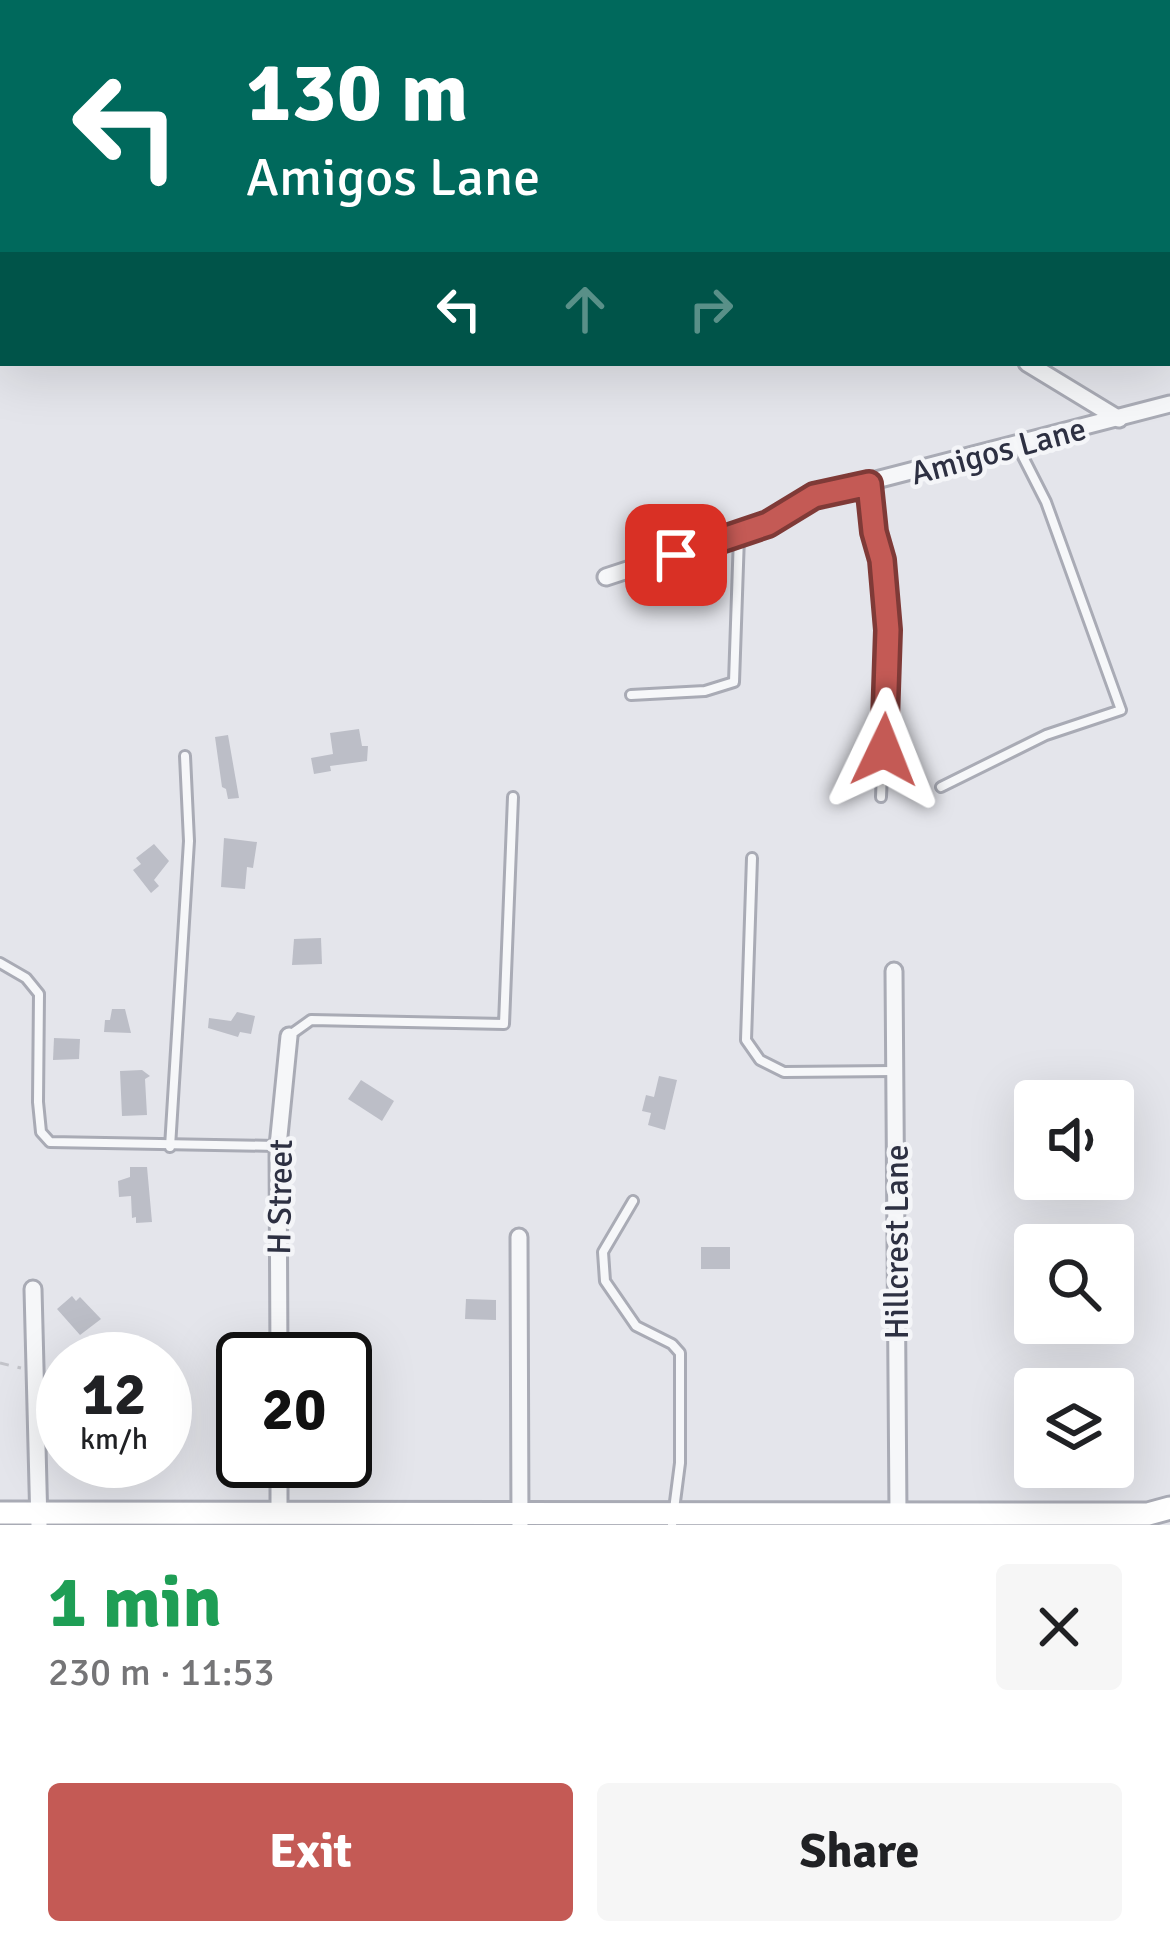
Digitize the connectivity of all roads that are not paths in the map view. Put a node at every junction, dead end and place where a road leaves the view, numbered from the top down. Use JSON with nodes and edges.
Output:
{"nodes":[{"id":1,"x":1032,"y":366,"type":"edge"},
{"id":2,"x":1170,"y":404,"type":"edge"},
{"id":3,"x":1119,"y":419,"type":"junction"},
{"id":4,"x":1017,"y":445,"type":"junction"},
{"id":5,"x":869,"y":484,"type":"junction"},
{"id":6,"x":739,"y":534,"type":"junction"},
{"id":7,"x":606,"y":577,"type":"dead end"},
{"id":8,"x":631,"y":695,"type":"dead end"},
{"id":9,"x":185,"y":756,"type":"dead end"},
{"id":10,"x":940,"y":787,"type":"dead end"},
{"id":11,"x":512,"y":797,"type":"dead end"},
{"id":12,"x":881,"y":797,"type":"dead end"},
{"id":13,"x":752,"y":858,"type":"dead end"},
{"id":14,"x":0,"y":963,"type":"edge"},
{"id":15,"x":894,"y":971,"type":"dead end"},
{"id":16,"x":289,"y":1036,"type":"joint"},
{"id":17,"x":894,"y":1071,"type":"junction"},
{"id":18,"x":278,"y":1146,"type":"junction"},
{"id":19,"x":170,"y":1147,"type":"junction"},
{"id":20,"x":633,"y":1201,"type":"dead end"},
{"id":21,"x":519,"y":1237,"type":"dead end"},
{"id":22,"x":33,"y":1289,"type":"dead end"},
{"id":23,"x":279,"y":1332,"type":"edge"},
{"id":24,"x":279,"y":1488,"type":"edge"},
{"id":25,"x":1170,"y":1508,"type":"edge"},
{"id":26,"x":0,"y":1513,"type":"edge"},
{"id":27,"x":279,"y":1514,"type":"junction"},
{"id":28,"x":894,"y":1517,"type":"edge"},
{"id":29,"x":39,"y":1519,"type":"edge"},
{"id":30,"x":448,"y":1519,"type":"edge"},
{"id":31,"x":520,"y":1519,"type":"edge"},
{"id":32,"x":673,"y":1519,"type":"edge"},
{"id":33,"x":1033,"y":1519,"type":"edge"}],
"edges":[{"from":1,"to":3,"type":"street"},
{"from":2,"to":3,"type":"street","name":"Amigos Lane"},
{"from":3,"to":4,"type":"street","name":"Amigos Lane"},
{"from":4,"to":5,"type":"street","name":"Amigos Lane"},
{"from":4,"to":10,"type":"lane"},
{"from":5,"to":6,"type":"street","name":"Amigos Lane"},
{"from":5,"to":12,"type":"lane"},
{"from":6,"to":7,"type":"street","name":"Amigos Lane"},
{"from":6,"to":8,"type":"lane"},
{"from":9,"to":19,"type":"lane"},
{"from":11,"to":16,"type":"lane"},
{"from":13,"to":17,"type":"lane"},
{"from":14,"to":19,"type":"lane"},
{"from":15,"to":17,"type":"street","name":"Hillcrest Lane"},
{"from":16,"to":18,"type":"street","name":"H Street"},
{"from":17,"to":28,"type":"street","name":"Hillcrest Lane"},
{"from":18,"to":19,"type":"lane"},
{"from":18,"to":23,"type":"street","name":"H Street"},
{"from":20,"to":32,"type":"lane"},
{"from":21,"to":31,"type":"street"},
{"from":22,"to":29,"type":"street"},
{"from":24,"to":27,"type":"street"},
{"from":25,"to":33,"type":"main road"},
{"from":26,"to":29,"type":"main road"},
{"from":27,"to":29,"type":"main road"},
{"from":27,"to":30,"type":"main road"},
{"from":28,"to":32,"type":"main road"},
{"from":28,"to":33,"type":"main road"},
{"from":30,"to":31,"type":"main road"},
{"from":31,"to":32,"type":"main road"}]}
